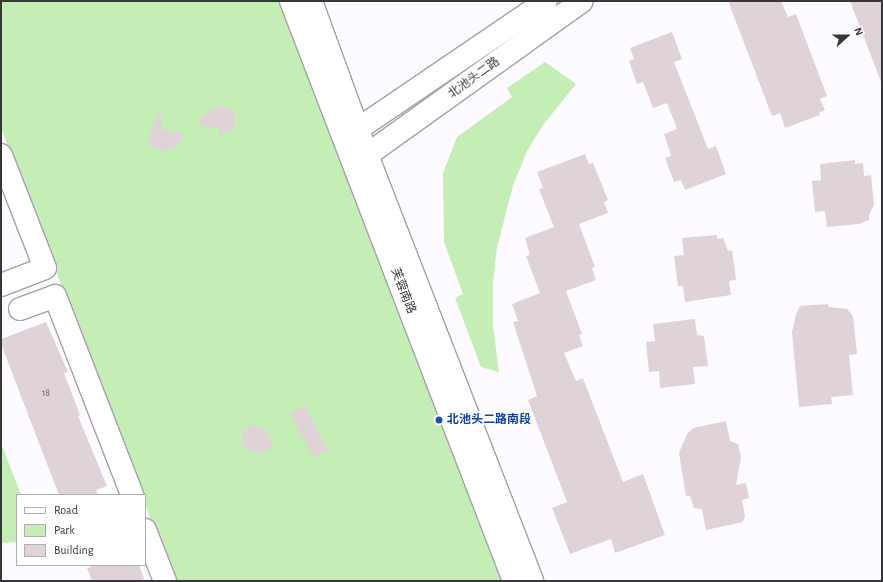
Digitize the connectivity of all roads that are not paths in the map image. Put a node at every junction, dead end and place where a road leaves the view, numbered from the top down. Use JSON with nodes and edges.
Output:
{"nodes":[{"id":1,"x":291,"y":1,"type":"edge"},
{"id":2,"x":311,"y":1,"type":"edge"},
{"id":3,"x":546,"y":1,"type":"edge"},
{"id":4,"x":582,"y":1,"type":"edge"},
{"id":5,"x":358,"y":129,"type":"junction"},
{"id":6,"x":367,"y":154,"type":"junction"},
{"id":7,"x":1,"y":155,"type":"edge"},
{"id":8,"x":1,"y":285,"type":"edge"},
{"id":9,"x":20,"y":309,"type":"dead end"},
{"id":10,"x":132,"y":494,"type":"edge"},
{"id":11,"x":146,"y":533,"type":"edge"},
{"id":12,"x":165,"y":581,"type":"edge"},
{"id":13,"x":514,"y":581,"type":"edge"},
{"id":14,"x":532,"y":581,"type":"edge"}],
"edges":[{"from":1,"to":13,"type":"main road","name":"芙蓉南路"},
{"from":2,"to":5,"type":"main road","name":"芙蓉南路"},
{"from":3,"to":5,"type":"main road","name":"北池头二路"},
{"from":4,"to":6,"type":"main road","name":"北池头二路"},
{"from":5,"to":6,"type":"main road","name":"芙蓉南路"},
{"from":6,"to":14,"type":"main road","name":"芙蓉南路"},
{"from":7,"to":8,"type":"main road"},
{"from":9,"to":10,"type":"main road"},
{"from":11,"to":12,"type":"main road"}]}
